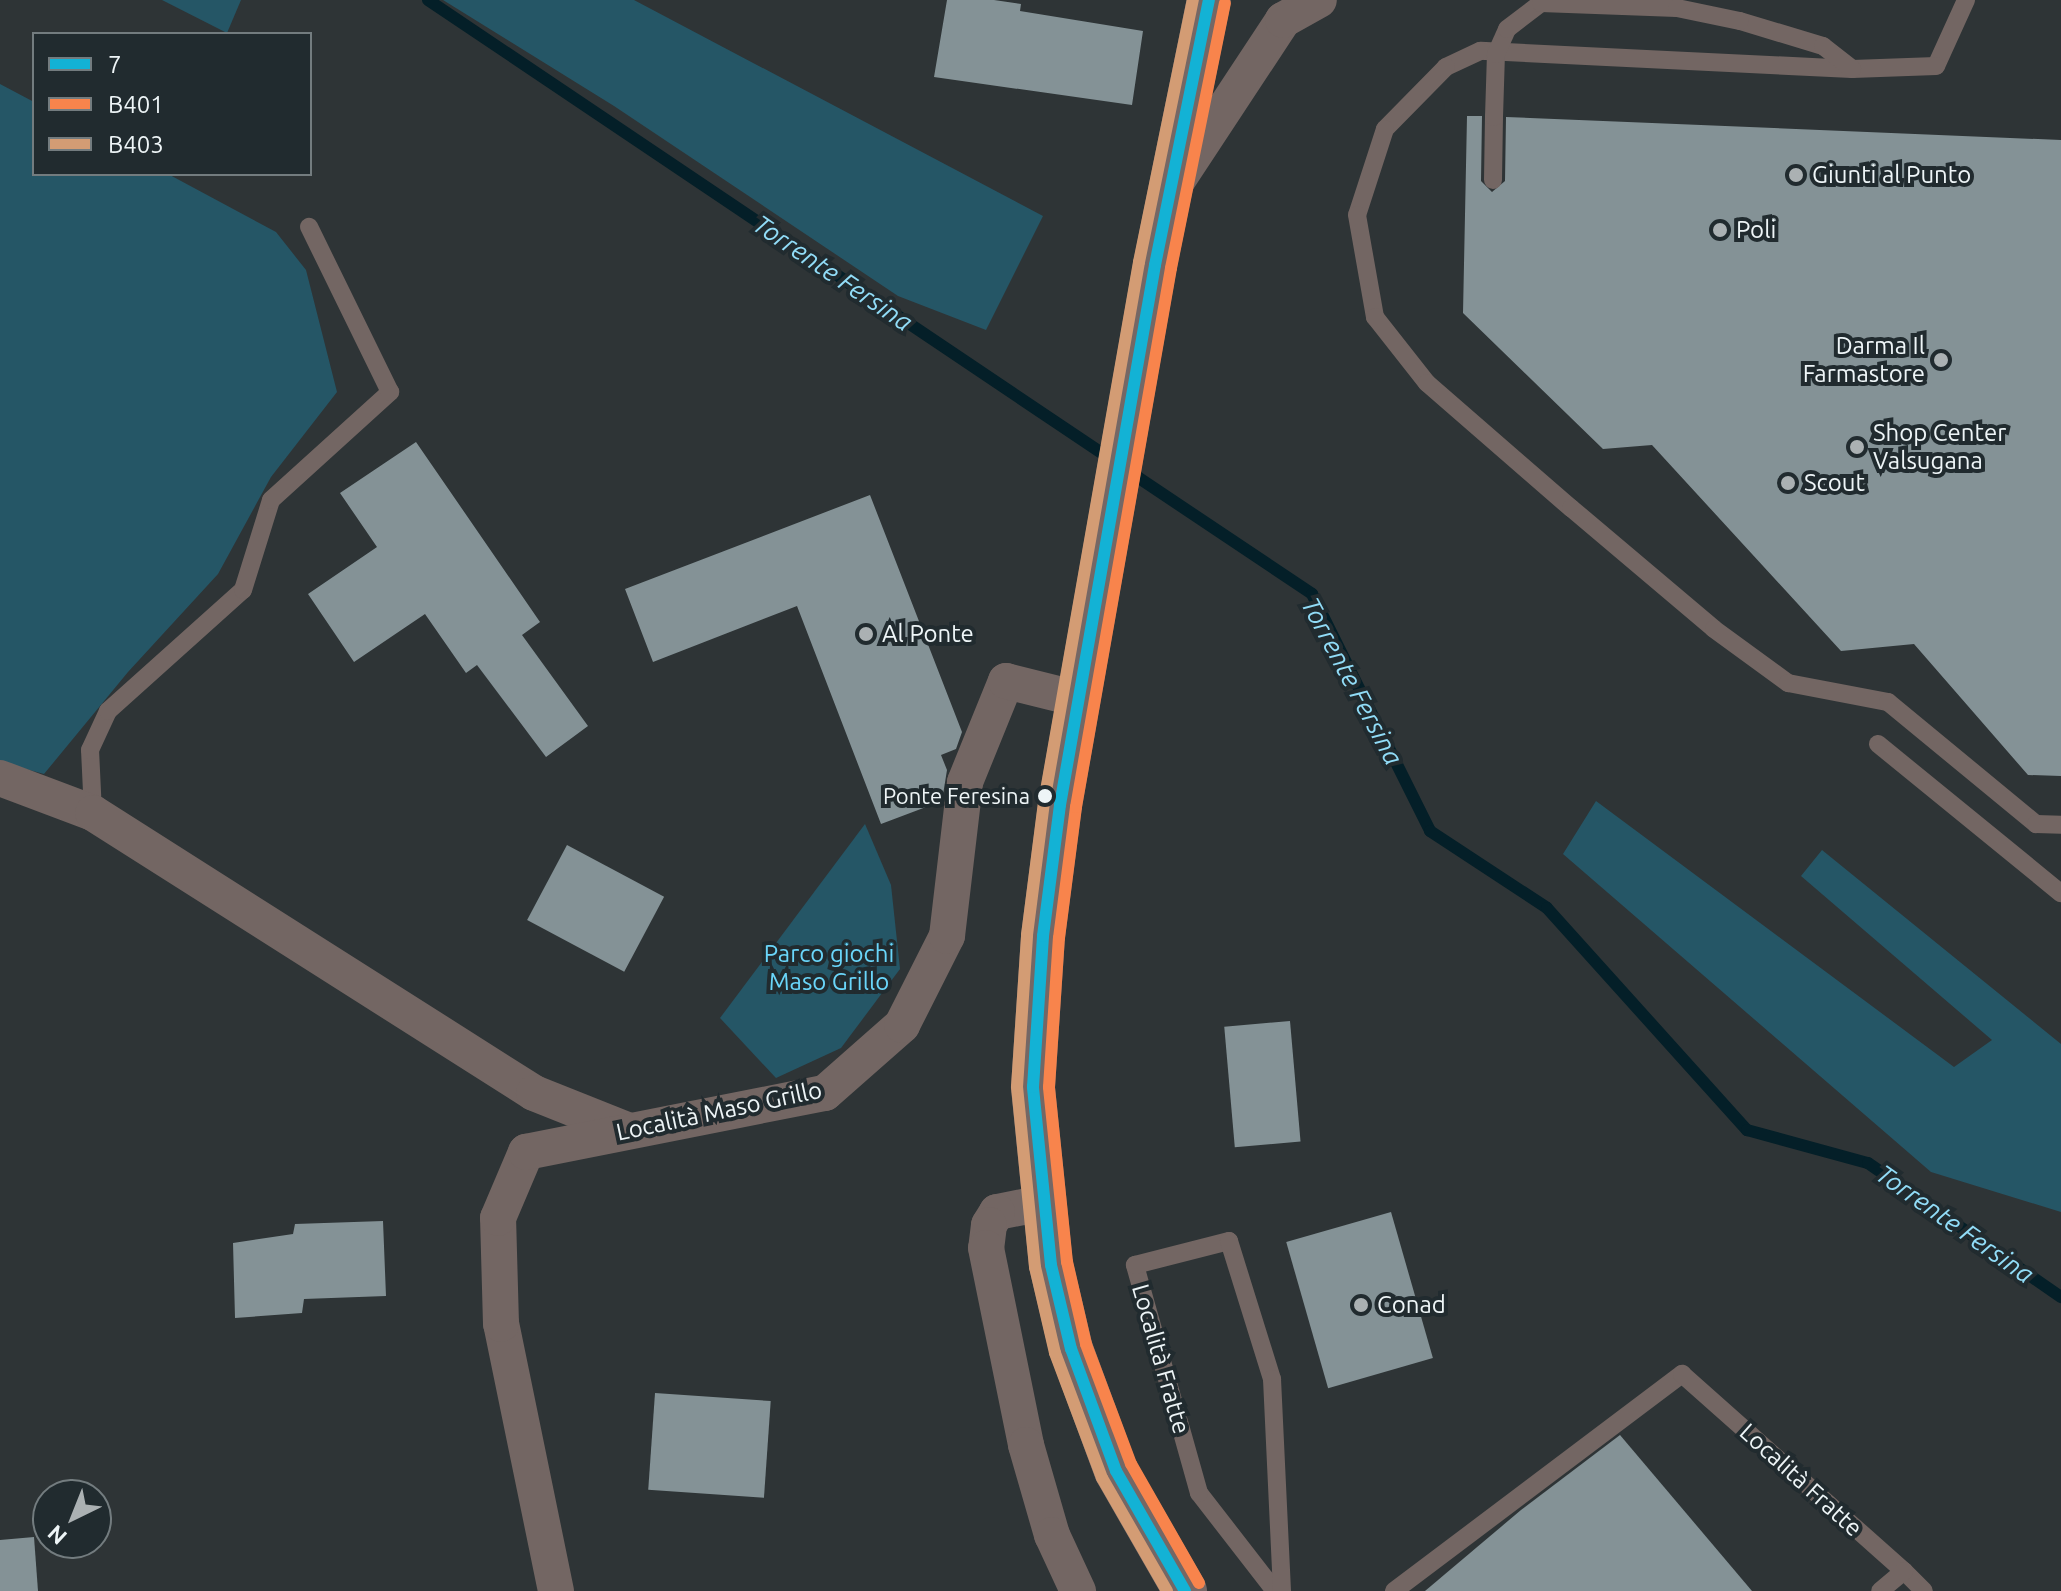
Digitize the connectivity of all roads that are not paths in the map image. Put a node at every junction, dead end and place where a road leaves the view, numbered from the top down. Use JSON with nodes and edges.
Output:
{"nodes":[{"id":1,"x":1209,"y":0,"type":"edge"},
{"id":2,"x":1319,"y":0,"type":"edge"},
{"id":3,"x":1966,"y":0,"type":"edge"},
{"id":4,"x":1852,"y":69,"type":"junction"},
{"id":5,"x":1493,"y":180,"type":"dead end"},
{"id":6,"x":1169,"y":192,"type":"junction"},
{"id":7,"x":309,"y":227,"type":"dead end"},
{"id":8,"x":1081,"y":680,"type":"junction"},
{"id":9,"x":1878,"y":744,"type":"dead end"},
{"id":10,"x":0,"y":778,"type":"edge"},
{"id":11,"x":93,"y":813,"type":"junction"},
{"id":12,"x":2061,"y":825,"type":"edge"},
{"id":13,"x":2061,"y":893,"type":"edge"},
{"id":14,"x":627,"y":1130,"type":"junction"},
{"id":15,"x":1043,"y":1203,"type":"junction"},
{"id":16,"x":1904,"y":1571,"type":"junction"},
{"id":17,"x":556,"y":1591,"type":"edge"},
{"id":18,"x":1078,"y":1591,"type":"edge"},
{"id":19,"x":1185,"y":1591,"type":"edge"},
{"id":20,"x":1275,"y":1591,"type":"edge"},
{"id":21,"x":1282,"y":1591,"type":"edge"},
{"id":22,"x":1394,"y":1591,"type":"edge"},
{"id":23,"x":1880,"y":1591,"type":"edge"},
{"id":24,"x":1924,"y":1591,"type":"edge"}],
"edges":[{"from":1,"to":6,"type":"main road"},
{"from":2,"to":6,"type":"street"},
{"from":3,"to":4,"type":"lane"},
{"from":4,"to":5,"type":"lane","bridge":true},
{"from":4,"to":12,"type":"lane"},
{"from":6,"to":8,"type":"main road"},
{"from":7,"to":11,"type":"lane"},
{"from":8,"to":14,"type":"street","name":"Località Maso Grillo"},
{"from":8,"to":15,"type":"main road"},
{"from":9,"to":13,"type":"lane"},
{"from":10,"to":11,"type":"street"},
{"from":11,"to":14,"type":"street"},
{"from":14,"to":17,"type":"street","name":"Località Maso Grillo"},
{"from":15,"to":18,"type":"street"},
{"from":15,"to":19,"type":"main road"},
{"from":16,"to":22,"type":"lane","name":"Località Fratte"},
{"from":16,"to":23,"type":"lane"},
{"from":16,"to":24,"type":"lane","name":"Località Fratte"},
{"from":20,"to":21,"type":"lane","name":"Località Fratte"}]}
